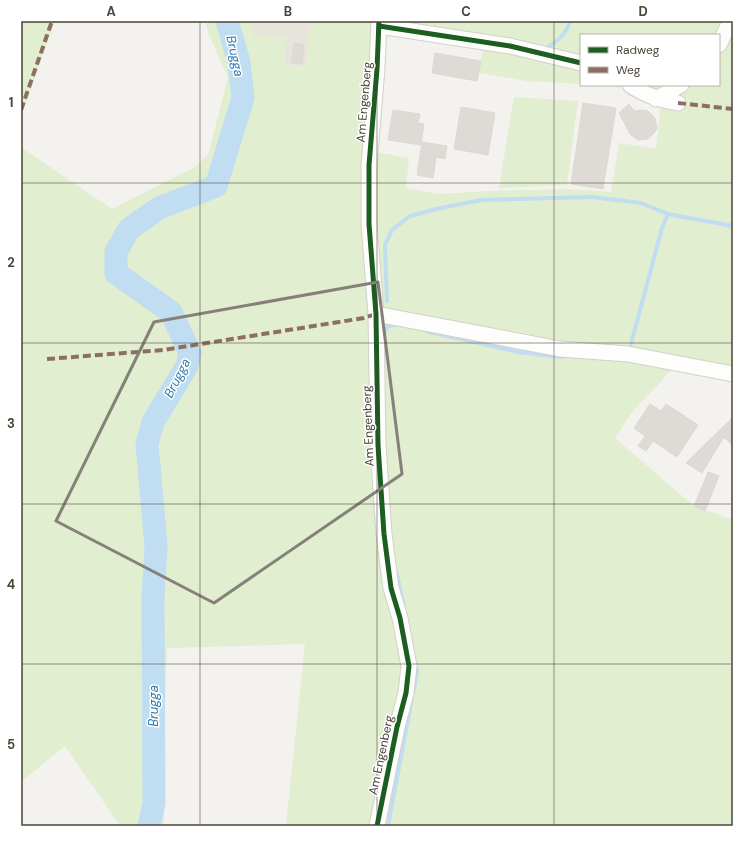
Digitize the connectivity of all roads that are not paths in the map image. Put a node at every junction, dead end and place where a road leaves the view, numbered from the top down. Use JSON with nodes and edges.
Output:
{"nodes":[{"id":1,"x":730,"y":21,"type":"edge"},
{"id":2,"x":379,"y":24,"type":"edge"},
{"id":3,"x":720,"y":43,"type":"edge"},
{"id":4,"x":580,"y":63,"type":"edge"},
{"id":5,"x":632,"y":86,"type":"edge"},
{"id":6,"x":679,"y":86,"type":"edge"},
{"id":7,"x":656,"y":99,"type":"junction"},
{"id":8,"x":678,"y":102,"type":"dead end"},
{"id":9,"x":376,"y":314,"type":"junction"},
{"id":10,"x":733,"y":374,"type":"edge"},
{"id":11,"x":377,"y":826,"type":"edge"}],
"edges":[{"from":1,"to":3,"type":"street"},
{"from":2,"to":4,"type":"street"},
{"from":2,"to":9,"type":"street","name":"Am Engenberg"},
{"from":5,"to":7,"type":"street"},
{"from":6,"to":7,"type":"street"},
{"from":7,"to":8,"type":"street"},
{"from":9,"to":10,"type":"street"},
{"from":9,"to":11,"type":"street","name":"Am Engenberg"}]}
